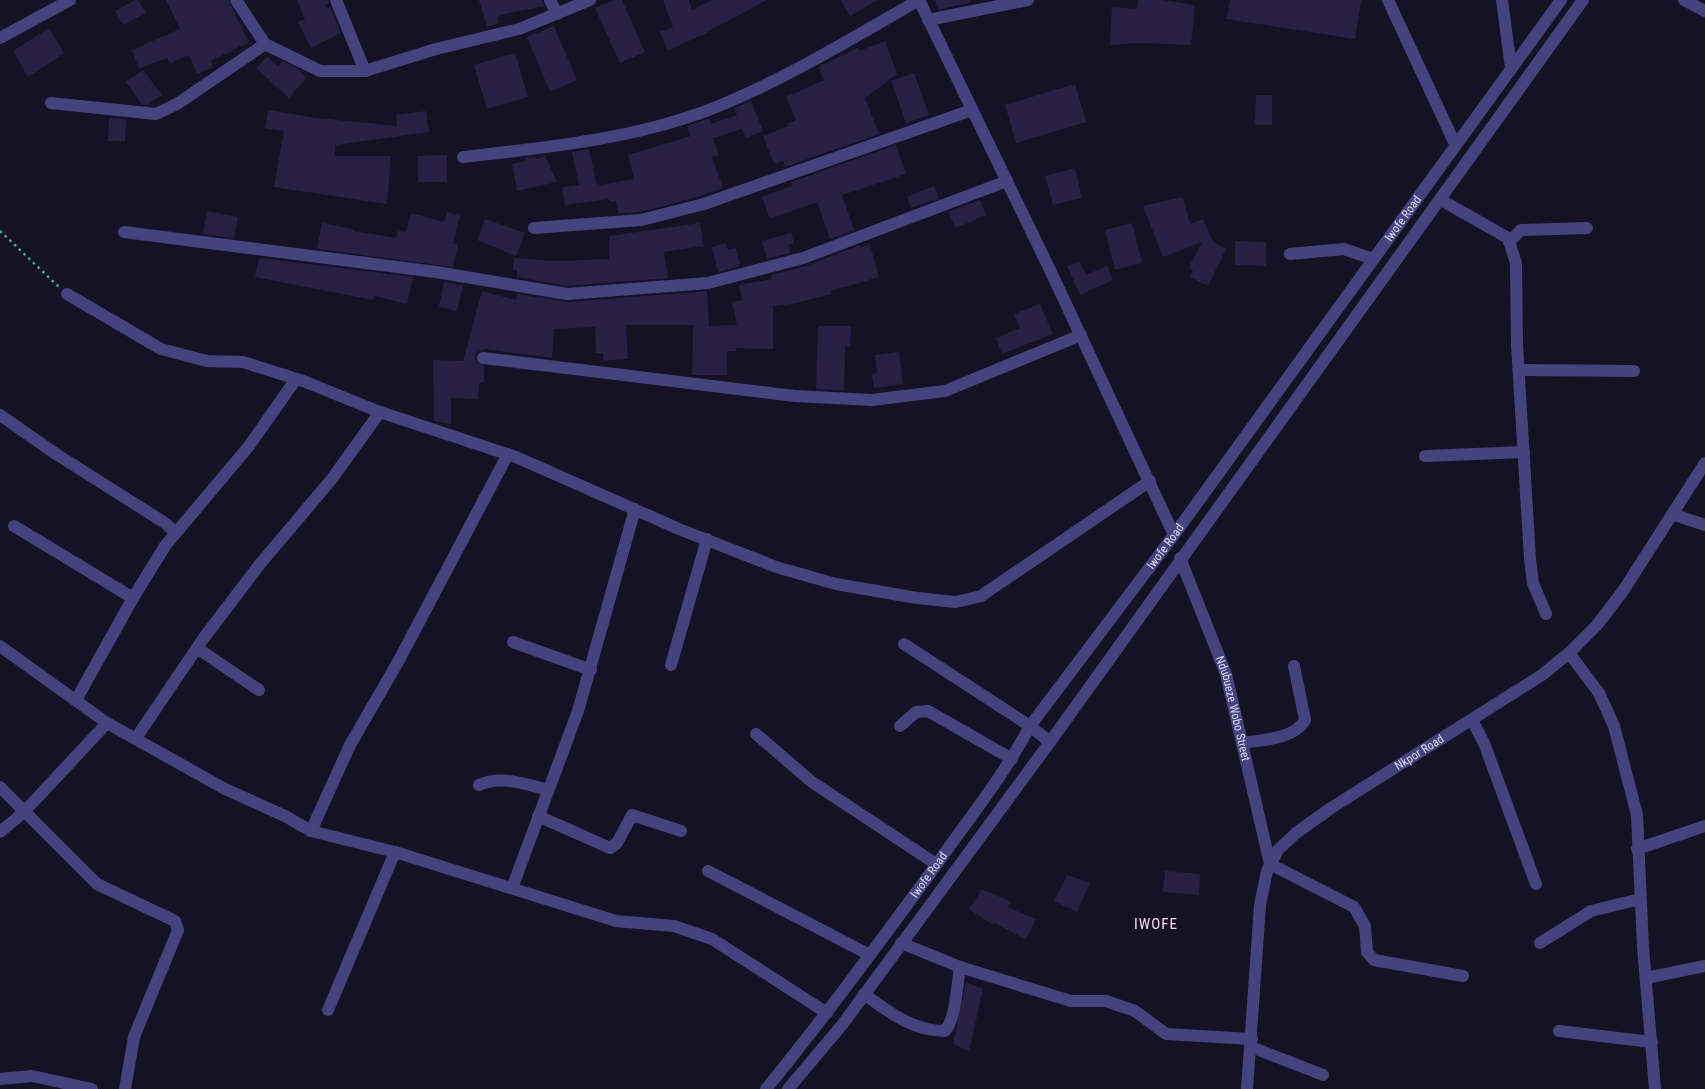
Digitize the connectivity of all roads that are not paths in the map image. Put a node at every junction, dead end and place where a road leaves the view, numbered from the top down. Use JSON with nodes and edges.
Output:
{"nodes":[{"id":1,"x":70,"y":0,"type":"edge"},
{"id":2,"x":236,"y":0,"type":"edge"},
{"id":3,"x":336,"y":0,"type":"edge"},
{"id":4,"x":550,"y":0,"type":"edge"},
{"id":5,"x":590,"y":0,"type":"edge"},
{"id":6,"x":919,"y":0,"type":"edge"},
{"id":7,"x":1028,"y":0,"type":"edge"},
{"id":8,"x":1388,"y":0,"type":"edge"},
{"id":9,"x":1502,"y":0,"type":"edge"},
{"id":10,"x":1561,"y":0,"type":"edge"},
{"id":11,"x":1583,"y":0,"type":"edge"},
{"id":12,"x":1684,"y":0,"type":"edge"},
{"id":13,"x":1705,"y":11,"type":"edge"},
{"id":14,"x":557,"y":14,"type":"junction"},
{"id":15,"x":928,"y":20,"type":"junction"},
{"id":16,"x":0,"y":38,"type":"edge"},
{"id":17,"x":265,"y":44,"type":"junction"},
{"id":18,"x":1511,"y":68,"type":"junction"},
{"id":19,"x":365,"y":72,"type":"junction"},
{"id":20,"x":51,"y":103,"type":"dead end"},
{"id":21,"x":972,"y":110,"type":"junction"},
{"id":22,"x":1455,"y":144,"type":"junction"},
{"id":23,"x":463,"y":157,"type":"dead end"},
{"id":24,"x":1007,"y":181,"type":"junction"},
{"id":25,"x":1441,"y":200,"type":"junction"},
{"id":26,"x":534,"y":228,"type":"dead end"},
{"id":27,"x":1586,"y":228,"type":"dead end"},
{"id":28,"x":124,"y":232,"type":"dead end"},
{"id":29,"x":1509,"y":242,"type":"junction"},
{"id":30,"x":1290,"y":254,"type":"dead end"},
{"id":31,"x":1374,"y":259,"type":"junction"},
{"id":32,"x":67,"y":294,"type":"road end"},
{"id":33,"x":1081,"y":335,"type":"junction"},
{"id":34,"x":483,"y":358,"type":"dead end"},
{"id":35,"x":1519,"y":370,"type":"junction"},
{"id":36,"x":1634,"y":371,"type":"dead end"},
{"id":37,"x":296,"y":379,"type":"junction"},
{"id":38,"x":380,"y":412,"type":"junction"},
{"id":39,"x":0,"y":415,"type":"edge"},
{"id":40,"x":1524,"y":452,"type":"junction"},
{"id":41,"x":508,"y":454,"type":"junction"},
{"id":42,"x":1425,"y":456,"type":"dead end"},
{"id":43,"x":1705,"y":463,"type":"edge"},
{"id":44,"x":1150,"y":481,"type":"junction"},
{"id":45,"x":635,"y":509,"type":"junction"},
{"id":46,"x":1672,"y":514,"type":"junction"},
{"id":47,"x":1705,"y":525,"type":"edge"},
{"id":48,"x":14,"y":526,"type":"dead end"},
{"id":49,"x":175,"y":532,"type":"junction"},
{"id":50,"x":1174,"y":535,"type":"junction"},
{"id":51,"x":707,"y":539,"type":"junction"},
{"id":52,"x":1180,"y":558,"type":"junction"},
{"id":53,"x":133,"y":598,"type":"junction"},
{"id":54,"x":1546,"y":614,"type":"dead end"},
{"id":55,"x":513,"y":642,"type":"dead end"},
{"id":56,"x":904,"y":644,"type":"dead end"},
{"id":57,"x":0,"y":646,"type":"edge"},
{"id":58,"x":197,"y":648,"type":"junction"},
{"id":59,"x":1569,"y":653,"type":"junction"},
{"id":60,"x":670,"y":665,"type":"dead end"},
{"id":61,"x":1294,"y":666,"type":"dead end"},
{"id":62,"x":591,"y":670,"type":"junction"},
{"id":63,"x":259,"y":690,"type":"dead end"},
{"id":64,"x":76,"y":700,"type":"junction"},
{"id":65,"x":1472,"y":720,"type":"junction"},
{"id":66,"x":106,"y":723,"type":"junction"},
{"id":67,"x":900,"y":726,"type":"dead end"},
{"id":68,"x":1030,"y":726,"type":"junction"},
{"id":69,"x":756,"y":734,"type":"dead end"},
{"id":70,"x":136,"y":738,"type":"junction"},
{"id":71,"x":1050,"y":742,"type":"junction"},
{"id":72,"x":1242,"y":743,"type":"junction"},
{"id":73,"x":1012,"y":759,"type":"junction"},
{"id":74,"x":479,"y":785,"type":"dead end"},
{"id":75,"x":0,"y":787,"type":"edge"},
{"id":76,"x":548,"y":790,"type":"junction"},
{"id":77,"x":24,"y":812,"type":"junction"},
{"id":78,"x":538,"y":816,"type":"junction"},
{"id":79,"x":1705,"y":826,"type":"edge"},
{"id":80,"x":311,"y":831,"type":"junction"},
{"id":81,"x":681,"y":831,"type":"dead end"},
{"id":82,"x":0,"y":832,"type":"edge"},
{"id":83,"x":1637,"y":849,"type":"junction"},
{"id":84,"x":395,"y":852,"type":"junction"},
{"id":85,"x":936,"y":864,"type":"junction"},
{"id":86,"x":1270,"y":864,"type":"junction"},
{"id":87,"x":708,"y":871,"type":"dead end"},
{"id":88,"x":1536,"y":884,"type":"dead end"},
{"id":89,"x":512,"y":888,"type":"junction"},
{"id":90,"x":1640,"y":899,"type":"junction"},
{"id":91,"x":1540,"y":943,"type":"dead end"},
{"id":92,"x":901,"y":944,"type":"junction"},
{"id":93,"x":870,"y":955,"type":"junction"},
{"id":94,"x":1705,"y":966,"type":"edge"},
{"id":95,"x":960,"y":967,"type":"junction"},
{"id":96,"x":1463,"y":976,"type":"dead end"},
{"id":97,"x":1646,"y":978,"type":"junction"},
{"id":98,"x":864,"y":994,"type":"junction"},
{"id":99,"x":328,"y":1010,"type":"dead end"},
{"id":100,"x":827,"y":1013,"type":"junction"},
{"id":101,"x":1559,"y":1031,"type":"dead end"},
{"id":102,"x":1652,"y":1042,"type":"junction"},
{"id":103,"x":1252,"y":1043,"type":"junction"},
{"id":104,"x":1323,"y":1075,"type":"dead end"},
{"id":105,"x":0,"y":1079,"type":"edge"},
{"id":106,"x":92,"y":1089,"type":"edge"},
{"id":107,"x":125,"y":1089,"type":"edge"},
{"id":108,"x":766,"y":1089,"type":"edge"},
{"id":109,"x":788,"y":1089,"type":"edge"},
{"id":110,"x":1247,"y":1089,"type":"edge"},
{"id":111,"x":1655,"y":1089,"type":"edge"}],
"edges":[{"from":1,"to":16,"type":"street"},
{"from":2,"to":17,"type":"street"},
{"from":3,"to":19,"type":"street"},
{"from":4,"to":14,"type":"street"},
{"from":5,"to":14,"type":"street"},
{"from":6,"to":15,"type":"street"},
{"from":6,"to":23,"type":"street"},
{"from":7,"to":15,"type":"street"},
{"from":8,"to":22,"type":"street"},
{"from":9,"to":18,"type":"street"},
{"from":10,"to":18,"type":"street","name":"Iwofe Road"},
{"from":11,"to":25,"type":"street","name":"Iwofe Road"},
{"from":12,"to":13,"type":"street"},
{"from":14,"to":19,"type":"street"},
{"from":15,"to":21,"type":"street"},
{"from":17,"to":19,"type":"street"},
{"from":17,"to":20,"type":"street"},
{"from":18,"to":22,"type":"street","name":"Iwofe Road"},
{"from":21,"to":24,"type":"street"},
{"from":21,"to":26,"type":"street"},
{"from":22,"to":31,"type":"street","name":"Iwofe Road"},
{"from":24,"to":28,"type":"street"},
{"from":24,"to":33,"type":"street"},
{"from":25,"to":29,"type":"street"},
{"from":25,"to":52,"type":"street","name":"Iwofe Road"},
{"from":27,"to":29,"type":"street"},
{"from":29,"to":35,"type":"street"},
{"from":30,"to":31,"type":"street"},
{"from":31,"to":50,"type":"street","name":"Iwofe Road"},
{"from":32,"to":37,"type":"street"},
{"from":33,"to":34,"type":"street"},
{"from":33,"to":44,"type":"street"},
{"from":35,"to":36,"type":"street"},
{"from":35,"to":40,"type":"street"},
{"from":37,"to":38,"type":"street"},
{"from":37,"to":49,"type":"street"},
{"from":38,"to":41,"type":"street"},
{"from":38,"to":58,"type":"street"},
{"from":39,"to":49,"type":"street"},
{"from":40,"to":42,"type":"street"},
{"from":40,"to":54,"type":"street"},
{"from":41,"to":45,"type":"street"},
{"from":41,"to":80,"type":"street"},
{"from":43,"to":46,"type":"street","name":"Nkpor Road"},
{"from":44,"to":50,"type":"street"},
{"from":44,"to":51,"type":"street"},
{"from":45,"to":51,"type":"street"},
{"from":45,"to":62,"type":"street"},
{"from":46,"to":47,"type":"street"},
{"from":46,"to":59,"type":"street","name":"Nkpor Road"},
{"from":48,"to":53,"type":"street"},
{"from":49,"to":53,"type":"street"},
{"from":50,"to":68,"type":"street","name":"Iwofe Road"},
{"from":51,"to":60,"type":"street"},
{"from":52,"to":71,"type":"street","name":"Iwofe Road"},
{"from":52,"to":72,"type":"street","name":"Ndubueze Wobo Street"},
{"from":53,"to":64,"type":"street"},
{"from":55,"to":62,"type":"street"},
{"from":56,"to":68,"type":"street"},
{"from":57,"to":64,"type":"street"},
{"from":58,"to":63,"type":"street"},
{"from":58,"to":70,"type":"street"},
{"from":59,"to":65,"type":"street","name":"Nkpor Road"},
{"from":59,"to":83,"type":"street"},
{"from":61,"to":72,"type":"street"},
{"from":62,"to":76,"type":"street"},
{"from":64,"to":66,"type":"street"},
{"from":65,"to":86,"type":"street","name":"Nkpor Road"},
{"from":65,"to":88,"type":"street"},
{"from":66,"to":70,"type":"street"},
{"from":66,"to":77,"type":"street"},
{"from":67,"to":73,"type":"street"},
{"from":68,"to":71,"type":"street"},
{"from":68,"to":73,"type":"street","name":"Iwofe Road"},
{"from":69,"to":85,"type":"street"},
{"from":70,"to":80,"type":"street"},
{"from":71,"to":92,"type":"street","name":"Iwofe Road"},
{"from":72,"to":86,"type":"street","name":"Ndubueze Wobo Street"},
{"from":73,"to":85,"type":"street","name":"Iwofe Road"},
{"from":74,"to":76,"type":"street"},
{"from":75,"to":77,"type":"street"},
{"from":76,"to":78,"type":"street"},
{"from":77,"to":82,"type":"street"},
{"from":77,"to":107,"type":"street"},
{"from":78,"to":81,"type":"street"},
{"from":78,"to":89,"type":"street"},
{"from":79,"to":83,"type":"street"},
{"from":80,"to":84,"type":"street"},
{"from":83,"to":90,"type":"street"},
{"from":84,"to":89,"type":"street"},
{"from":84,"to":99,"type":"street"},
{"from":85,"to":93,"type":"street","name":"Iwofe Road"},
{"from":86,"to":96,"type":"street"},
{"from":86,"to":103,"type":"street","name":"Nkpor Road"},
{"from":87,"to":93,"type":"street"},
{"from":89,"to":100,"type":"street"},
{"from":90,"to":91,"type":"street"},
{"from":90,"to":97,"type":"street"},
{"from":92,"to":95,"type":"street"},
{"from":92,"to":98,"type":"street","name":"Iwofe Road"},
{"from":93,"to":100,"type":"street","name":"Iwofe Road"},
{"from":94,"to":97,"type":"street"},
{"from":95,"to":98,"type":"street"},
{"from":95,"to":103,"type":"street"},
{"from":97,"to":102,"type":"street"},
{"from":98,"to":109,"type":"street","name":"Iwofe Road"},
{"from":100,"to":108,"type":"street","name":"Iwofe Road"},
{"from":101,"to":102,"type":"street"},
{"from":102,"to":111,"type":"street"},
{"from":103,"to":104,"type":"street"},
{"from":103,"to":110,"type":"street","name":"Nkpor Road"},
{"from":105,"to":106,"type":"street"}]}
